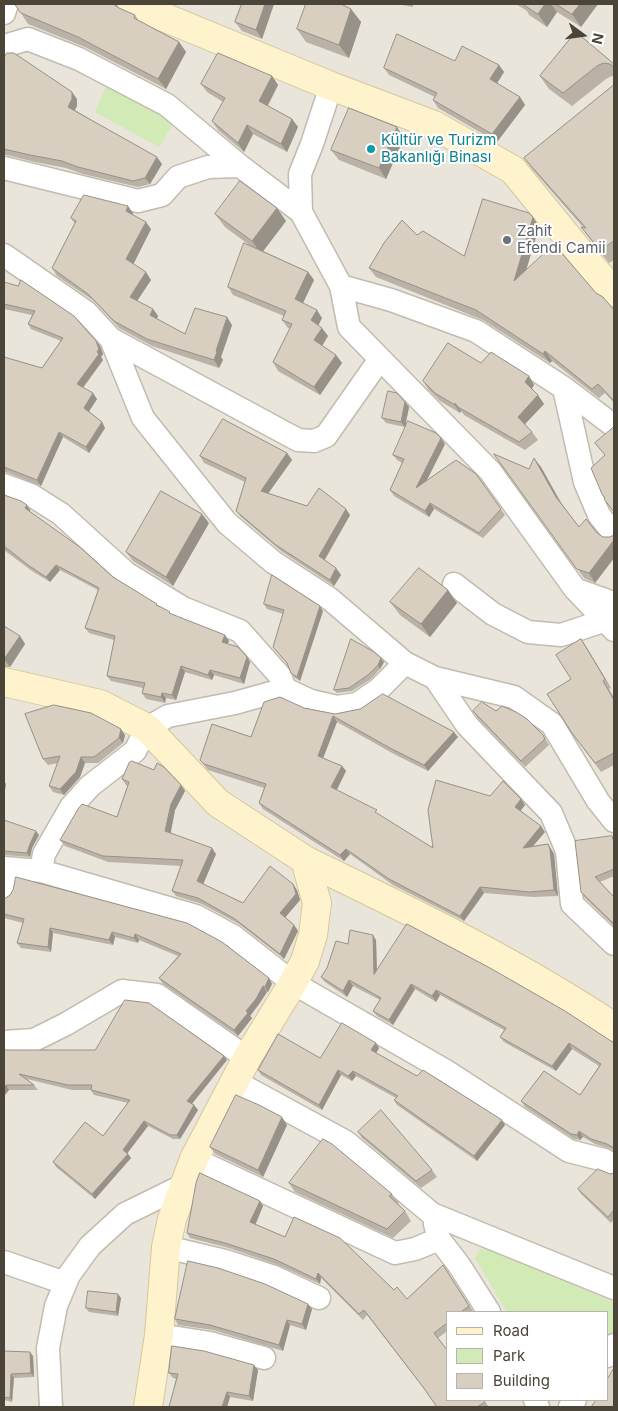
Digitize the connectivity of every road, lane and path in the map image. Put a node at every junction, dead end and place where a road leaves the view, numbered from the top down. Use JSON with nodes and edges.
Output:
{"nodes":[{"id":1,"x":7,"y":4,"type":"edge"},
{"id":2,"x":132,"y":4,"type":"edge"},
{"id":3,"x":4,"y":13,"type":"edge"},
{"id":4,"x":4,"y":46,"type":"edge"},
{"id":5,"x":331,"y":86,"type":"junction"},
{"id":6,"x":240,"y":166,"type":"junction"},
{"id":7,"x":4,"y":168,"type":"edge"},
{"id":8,"x":301,"y":212,"type":"junction"},
{"id":9,"x":4,"y":254,"type":"edge"},
{"id":10,"x":341,"y":286,"type":"junction"},
{"id":11,"x":614,"y":292,"type":"edge"},
{"id":12,"x":111,"y":339,"type":"junction"},
{"id":13,"x":380,"y":359,"type":"junction"},
{"id":14,"x":564,"y":388,"type":"junction"},
{"id":15,"x":614,"y":426,"type":"edge"},
{"id":16,"x":4,"y":485,"type":"edge"},
{"id":17,"x":614,"y":534,"type":"edge"},
{"id":18,"x":454,"y":584,"type":"dead end"},
{"id":19,"x":612,"y":618,"type":"edge"},
{"id":20,"x":405,"y":663,"type":"junction"},
{"id":21,"x":435,"y":678,"type":"junction"},
{"id":22,"x":4,"y":682,"type":"edge"},
{"id":23,"x":285,"y":689,"type":"junction"},
{"id":24,"x":147,"y":728,"type":"junction"},
{"id":25,"x":614,"y":822,"type":"edge"},
{"id":26,"x":305,"y":860,"type":"junction"},
{"id":27,"x":6,"y":869,"type":"edge"},
{"id":28,"x":40,"y":870,"type":"junction"},
{"id":29,"x":4,"y":892,"type":"edge"},
{"id":30,"x":614,"y":944,"type":"edge"},
{"id":31,"x":293,"y":983,"type":"junction"},
{"id":32,"x":614,"y":1027,"type":"edge"},
{"id":33,"x":4,"y":1042,"type":"edge"},
{"id":34,"x":247,"y":1058,"type":"junction"},
{"id":35,"x":234,"y":1081,"type":"junction"},
{"id":36,"x":194,"y":1159,"type":"junction"},
{"id":37,"x":614,"y":1166,"type":"edge"},
{"id":38,"x":184,"y":1185,"type":"junction"},
{"id":39,"x":432,"y":1214,"type":"junction"},
{"id":40,"x":439,"y":1238,"type":"junction"},
{"id":41,"x":166,"y":1247,"type":"junction"},
{"id":42,"x":4,"y":1262,"type":"edge"},
{"id":43,"x":65,"y":1283,"type":"junction"},
{"id":44,"x":614,"y":1288,"type":"edge"},
{"id":45,"x":319,"y":1298,"type":"dead end"},
{"id":46,"x":488,"y":1311,"type":"edge"},
{"id":47,"x":159,"y":1335,"type":"junction"},
{"id":48,"x":264,"y":1358,"type":"dead end"},
{"id":49,"x":51,"y":1407,"type":"edge"},
{"id":50,"x":148,"y":1407,"type":"edge"}],
"edges":[{"from":1,"to":3,"type":"street"},
{"from":2,"to":5,"type":"street"},
{"from":4,"to":6,"type":"street"},
{"from":5,"to":8,"type":"street"},
{"from":5,"to":11,"type":"street"},
{"from":6,"to":7,"type":"street"},
{"from":6,"to":8,"type":"street"},
{"from":8,"to":10,"type":"street"},
{"from":9,"to":12,"type":"street"},
{"from":10,"to":13,"type":"street"},
{"from":10,"to":14,"type":"street"},
{"from":12,"to":13,"type":"street"},
{"from":12,"to":20,"type":"street"},
{"from":13,"to":19,"type":"street"},
{"from":14,"to":15,"type":"street"},
{"from":14,"to":17,"type":"street"},
{"from":16,"to":23,"type":"street"},
{"from":18,"to":19,"type":"street"},
{"from":20,"to":21,"type":"street"},
{"from":20,"to":23,"type":"street"},
{"from":21,"to":25,"type":"street"},
{"from":21,"to":30,"type":"street"},
{"from":22,"to":24,"type":"street"},
{"from":23,"to":24,"type":"street"},
{"from":24,"to":26,"type":"street"},
{"from":24,"to":28,"type":"street"},
{"from":26,"to":31,"type":"street"},
{"from":26,"to":32,"type":"street"},
{"from":27,"to":28,"type":"street"},
{"from":27,"to":29,"type":"street"},
{"from":28,"to":31,"type":"street"},
{"from":31,"to":34,"type":"street"},
{"from":31,"to":37,"type":"street"},
{"from":33,"to":34,"type":"street"},
{"from":34,"to":35,"type":"street"},
{"from":35,"to":36,"type":"street"},
{"from":35,"to":39,"type":"street"},
{"from":36,"to":38,"type":"street"},
{"from":36,"to":40,"type":"street"},
{"from":38,"to":41,"type":"street"},
{"from":38,"to":43,"type":"street"},
{"from":39,"to":40,"type":"street"},
{"from":39,"to":44,"type":"street"},
{"from":40,"to":46,"type":"street"},
{"from":41,"to":45,"type":"street"},
{"from":41,"to":47,"type":"street"},
{"from":42,"to":43,"type":"street"},
{"from":43,"to":49,"type":"street"},
{"from":47,"to":48,"type":"street"},
{"from":47,"to":50,"type":"street"}]}
